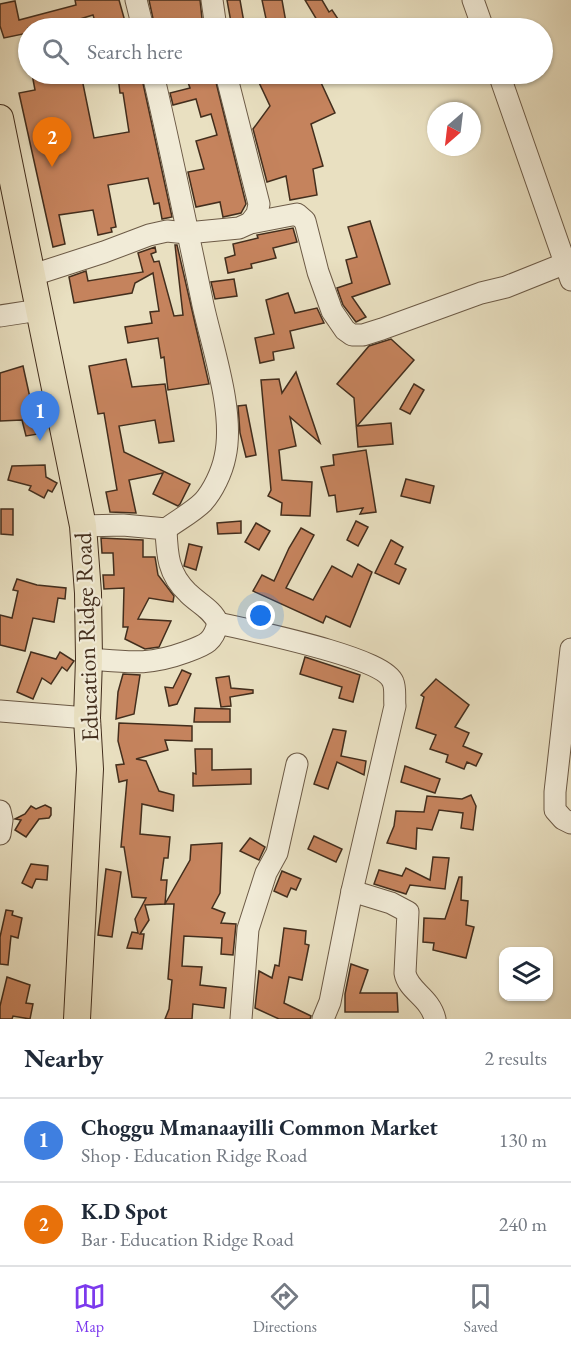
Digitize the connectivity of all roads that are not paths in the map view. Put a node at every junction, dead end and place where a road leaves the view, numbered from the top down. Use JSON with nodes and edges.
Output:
{"nodes":[{"id":1,"x":136,"y":0,"type":"edge"},
{"id":2,"x":212,"y":0,"type":"edge"},
{"id":3,"x":473,"y":0,"type":"edge"},
{"id":4,"x":140,"y":18,"type":"edge"},
{"id":5,"x":215,"y":18,"type":"edge"},
{"id":6,"x":479,"y":18,"type":"edge"},
{"id":7,"x":155,"y":84,"type":"edge"},
{"id":8,"x":229,"y":84,"type":"edge"},
{"id":9,"x":503,"y":84,"type":"edge"},
{"id":10,"x":0,"y":118,"type":"edge"},
{"id":11,"x":4,"y":149,"type":"edge"},
{"id":12,"x":250,"y":223,"type":"junction"},
{"id":13,"x":188,"y":233,"type":"junction"},
{"id":14,"x":569,"y":269,"type":"edge"},
{"id":15,"x":33,"y":275,"type":"junction"},
{"id":16,"x":39,"y":310,"type":"junction"},
{"id":17,"x":0,"y":316,"type":"edge"},
{"id":18,"x":83,"y":526,"type":"junction"},
{"id":19,"x":166,"y":529,"type":"junction"},
{"id":20,"x":218,"y":623,"type":"junction"},
{"id":21,"x":571,"y":649,"type":"edge"},
{"id":22,"x":89,"y":659,"type":"junction"},
{"id":23,"x":0,"y":711,"type":"edge"},
{"id":24,"x":87,"y":718,"type":"junction"},
{"id":25,"x":566,"y":734,"type":"edge"},
{"id":26,"x":297,"y":764,"type":"dead end"},
{"id":27,"x":0,"y":811,"type":"edge"},
{"id":28,"x":571,"y":823,"type":"edge"},
{"id":29,"x":0,"y":834,"type":"edge"},
{"id":30,"x":352,"y":891,"type":"junction"},
{"id":31,"x":77,"y":1019,"type":"edge"},
{"id":32,"x":242,"y":1019,"type":"edge"},
{"id":33,"x":323,"y":1019,"type":"edge"},
{"id":34,"x":435,"y":1019,"type":"edge"}],
"edges":[{"from":1,"to":4,"type":"street"},
{"from":2,"to":5,"type":"street"},
{"from":3,"to":6,"type":"street"},
{"from":7,"to":13,"type":"street"},
{"from":8,"to":12,"type":"street"},
{"from":9,"to":14,"type":"street"},
{"from":10,"to":11,"type":"main road","name":"Education Ridge Road"},
{"from":11,"to":15,"type":"main road","name":"Education Ridge Road"},
{"from":12,"to":13,"type":"street"},
{"from":12,"to":14,"type":"street"},
{"from":13,"to":15,"type":"street"},
{"from":13,"to":19,"type":"street"},
{"from":15,"to":16,"type":"main road","name":"Education Ridge Road"},
{"from":16,"to":17,"type":"street"},
{"from":16,"to":18,"type":"main road","name":"Education Ridge Road"},
{"from":18,"to":19,"type":"street"},
{"from":18,"to":22,"type":"main road","name":"Education Ridge Road"},
{"from":19,"to":20,"type":"street"},
{"from":20,"to":22,"type":"street"},
{"from":20,"to":30,"type":"street"},
{"from":21,"to":25,"type":"street"},
{"from":22,"to":24,"type":"main road","name":"Education Ridge Road"},
{"from":23,"to":24,"type":"street"},
{"from":24,"to":31,"type":"main road","name":"Education Ridge Road"},
{"from":25,"to":28,"type":"street"},
{"from":26,"to":32,"type":"street"},
{"from":27,"to":29,"type":"street"},
{"from":30,"to":33,"type":"street"},
{"from":30,"to":34,"type":"street"}]}
